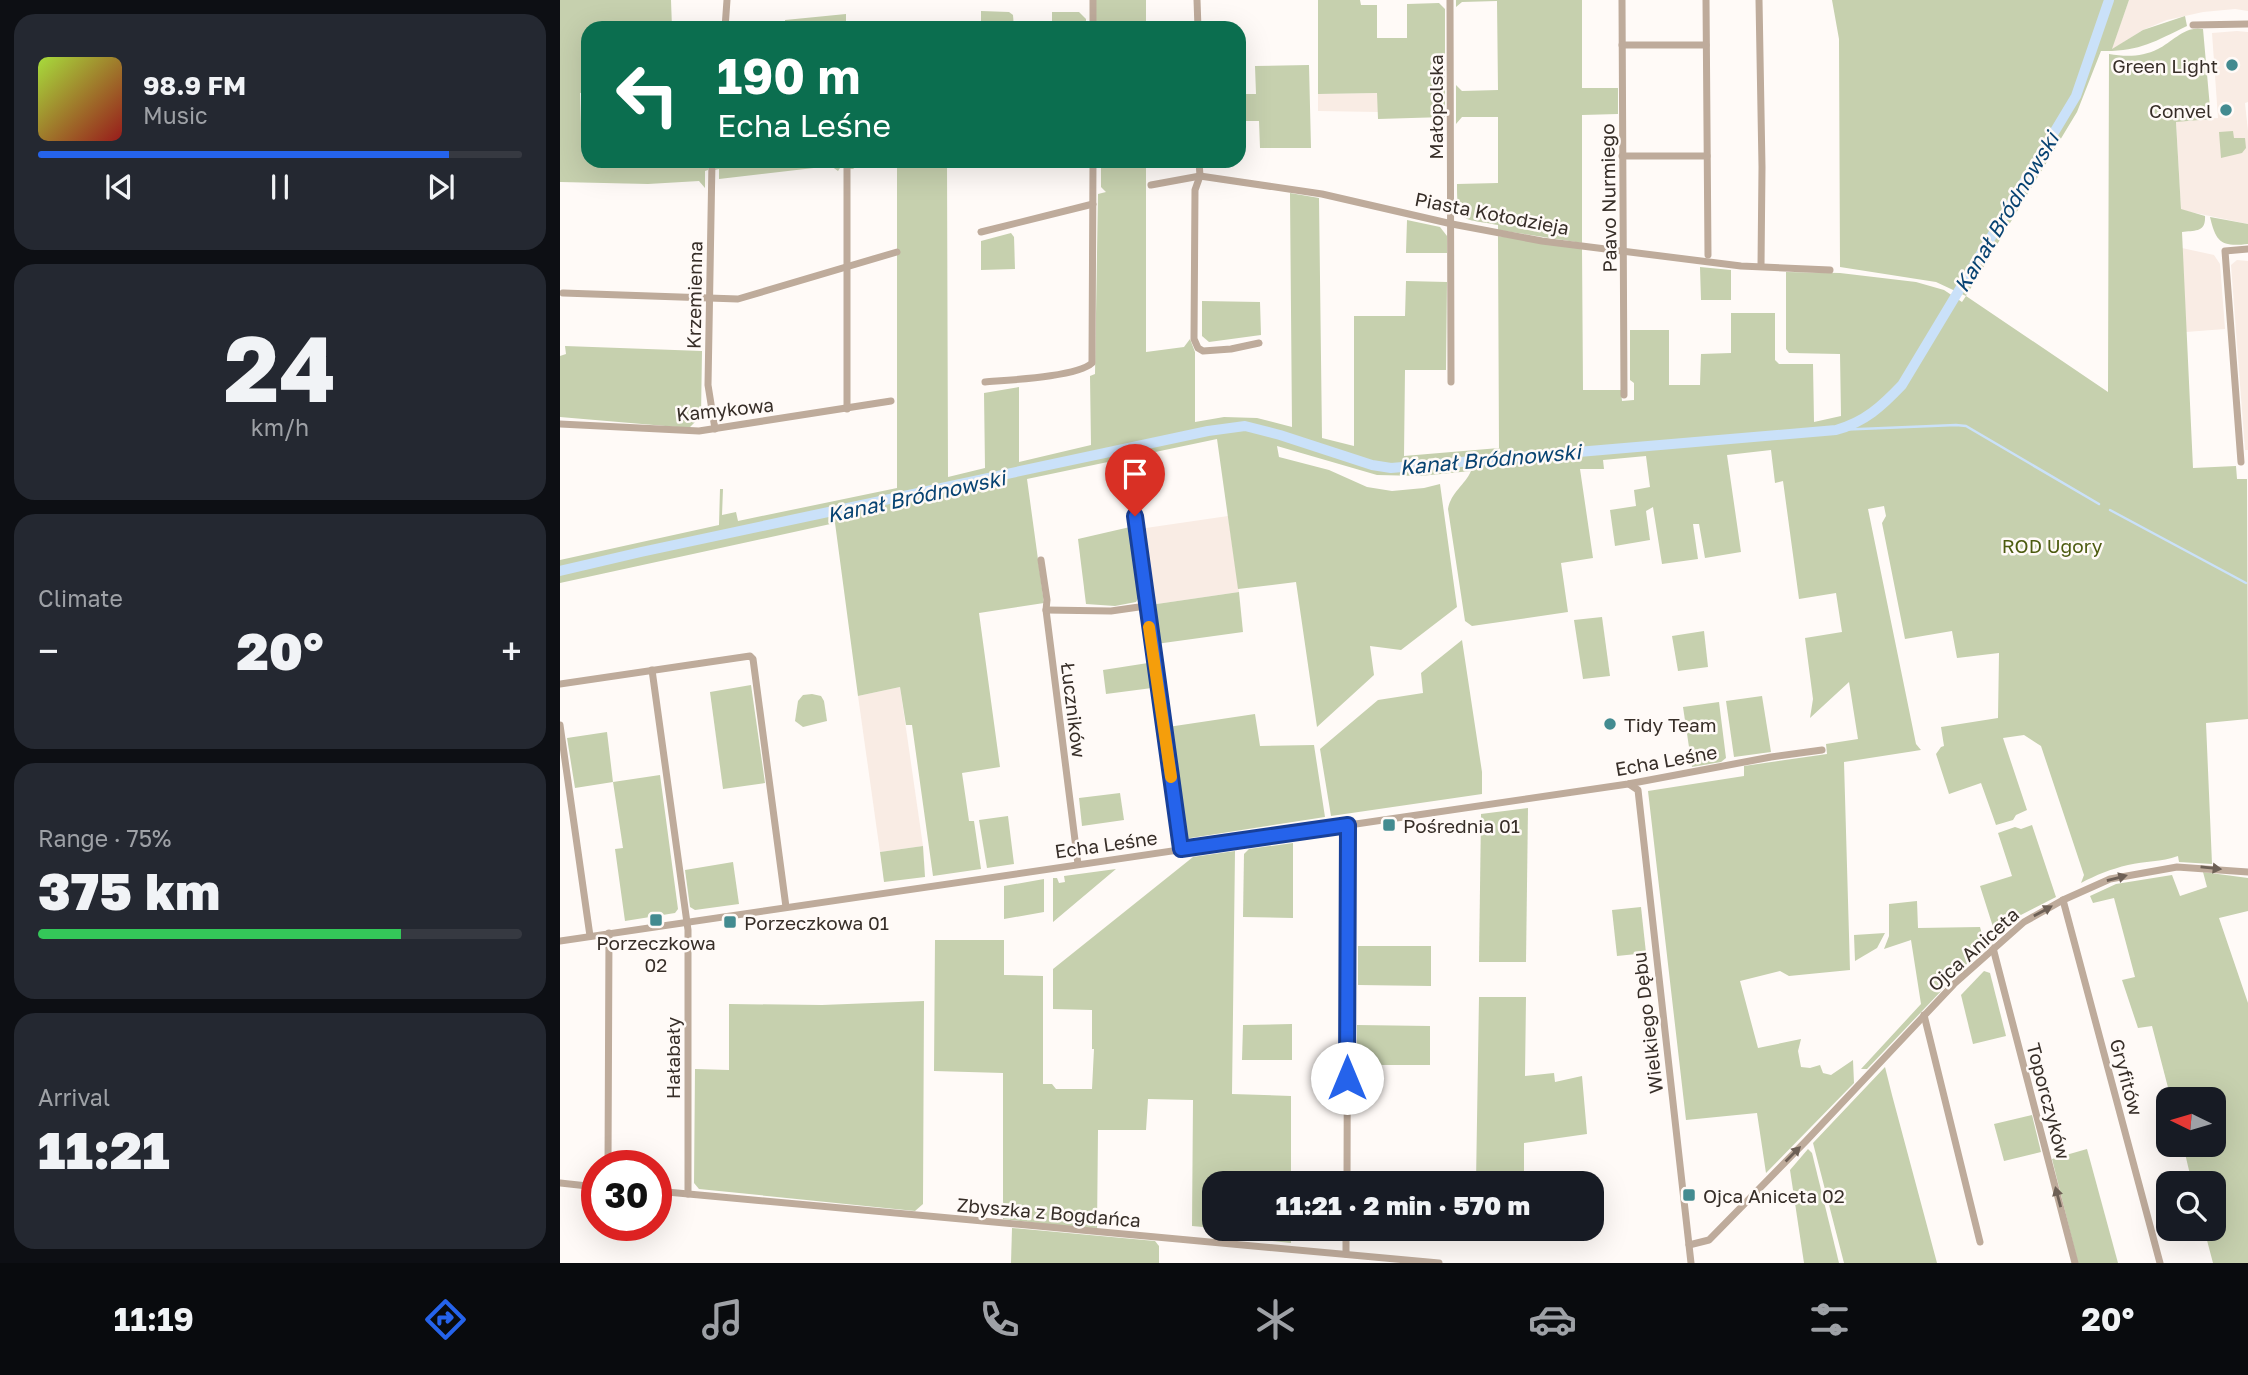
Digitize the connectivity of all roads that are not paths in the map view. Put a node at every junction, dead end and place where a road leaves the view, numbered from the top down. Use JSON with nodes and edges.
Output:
{"nodes":[{"id":1,"x":727,"y":0,"type":"edge"},
{"id":2,"x":1093,"y":0,"type":"edge"},
{"id":3,"x":1197,"y":0,"type":"edge"},
{"id":4,"x":1450,"y":0,"type":"edge"},
{"id":5,"x":1622,"y":0,"type":"edge"},
{"id":6,"x":1706,"y":0,"type":"edge"},
{"id":7,"x":1759,"y":0,"type":"edge"},
{"id":8,"x":725,"y":21,"type":"edge"},
{"id":9,"x":1093,"y":21,"type":"edge"},
{"id":10,"x":1198,"y":21,"type":"edge"},
{"id":11,"x":2248,"y":24,"type":"edge"},
{"id":12,"x":2193,"y":25,"type":"dead end"},
{"id":13,"x":1622,"y":45,"type":"junction"},
{"id":14,"x":1706,"y":45,"type":"junction"},
{"id":15,"x":1622,"y":156,"type":"junction"},
{"id":16,"x":1707,"y":156,"type":"junction"},
{"id":17,"x":712,"y":168,"type":"edge"},
{"id":18,"x":847,"y":168,"type":"dead end"},
{"id":19,"x":1093,"y":168,"type":"edge"},
{"id":20,"x":1199,"y":168,"type":"edge"},
{"id":21,"x":1200,"y":176,"type":"junction"},
{"id":22,"x":1151,"y":185,"type":"dead end"},
{"id":23,"x":1093,"y":204,"type":"junction"},
{"id":24,"x":1451,"y":224,"type":"junction"},
{"id":25,"x":981,"y":232,"type":"dead end"},
{"id":26,"x":2248,"y":249,"type":"edge"},
{"id":27,"x":897,"y":252,"type":"dead end"},
{"id":28,"x":1624,"y":252,"type":"junction"},
{"id":29,"x":1708,"y":255,"type":"dead end"},
{"id":30,"x":1761,"y":266,"type":"junction"},
{"id":31,"x":846,"y":267,"type":"junction"},
{"id":32,"x":1830,"y":270,"type":"dead end"},
{"id":33,"x":563,"y":293,"type":"dead end"},
{"id":34,"x":710,"y":298,"type":"junction"},
{"id":35,"x":1259,"y":343,"type":"dead end"},
{"id":36,"x":985,"y":382,"type":"dead end"},
{"id":37,"x":1451,"y":382,"type":"dead end"},
{"id":38,"x":1625,"y":395,"type":"dead end"},
{"id":39,"x":891,"y":401,"type":"dead end"},
{"id":40,"x":847,"y":409,"type":"junction"},
{"id":41,"x":560,"y":424,"type":"edge"},
{"id":42,"x":715,"y":429,"type":"junction"},
{"id":43,"x":2241,"y":462,"type":"dead end"},
{"id":44,"x":1128,"y":465,"type":"dead end"},
{"id":45,"x":1041,"y":560,"type":"dead end"},
{"id":46,"x":1146,"y":606,"type":"junction"},
{"id":47,"x":1046,"y":610,"type":"junction"},
{"id":48,"x":652,"y":670,"type":"junction"},
{"id":49,"x":560,"y":684,"type":"edge"},
{"id":50,"x":560,"y":725,"type":"edge"},
{"id":51,"x":1822,"y":750,"type":"dead end"},
{"id":52,"x":1628,"y":784,"type":"junction"},
{"id":53,"x":1348,"y":825,"type":"junction"},
{"id":54,"x":1181,"y":849,"type":"junction"},
{"id":55,"x":1078,"y":864,"type":"junction"},
{"id":56,"x":2248,"y":872,"type":"edge"},
{"id":57,"x":2063,"y":900,"type":"junction"},
{"id":58,"x":786,"y":907,"type":"junction"},
{"id":59,"x":687,"y":922,"type":"junction"},
{"id":60,"x":609,"y":933,"type":"junction"},
{"id":61,"x":590,"y":936,"type":"junction"},
{"id":62,"x":560,"y":941,"type":"edge"},
{"id":63,"x":1993,"y":948,"type":"junction"},
{"id":64,"x":1924,"y":1015,"type":"junction"},
{"id":65,"x":608,"y":1150,"type":"edge"},
{"id":66,"x":1347,"y":1171,"type":"edge"},
{"id":67,"x":560,"y":1183,"type":"edge"},
{"id":68,"x":581,"y":1185,"type":"edge"},
{"id":69,"x":672,"y":1192,"type":"edge"},
{"id":70,"x":688,"y":1194,"type":"junction"},
{"id":71,"x":1346,"y":1241,"type":"edge"},
{"id":72,"x":1980,"y":1242,"type":"dead end"},
{"id":73,"x":1689,"y":1245,"type":"junction"},
{"id":74,"x":1346,"y":1254,"type":"junction"},
{"id":75,"x":1383,"y":1261,"type":"edge"},
{"id":76,"x":1438,"y":1263,"type":"edge"},
{"id":77,"x":1691,"y":1263,"type":"edge"},
{"id":78,"x":2075,"y":1263,"type":"edge"},
{"id":79,"x":2160,"y":1263,"type":"edge"}],
"edges":[{"from":1,"to":8,"type":"street"},
{"from":2,"to":9,"type":"street"},
{"from":3,"to":10,"type":"street"},
{"from":4,"to":24,"type":"street","name":"Małopolska"},
{"from":5,"to":13,"type":"street","name":"Paavo Nurmiego"},
{"from":6,"to":14,"type":"street"},
{"from":7,"to":30,"type":"street"},
{"from":11,"to":12,"type":"street"},
{"from":13,"to":14,"type":"street"},
{"from":13,"to":15,"type":"street","name":"Paavo Nurmiego"},
{"from":14,"to":16,"type":"street"},
{"from":15,"to":16,"type":"street"},
{"from":15,"to":28,"type":"street","name":"Paavo Nurmiego"},
{"from":16,"to":29,"type":"street"},
{"from":17,"to":34,"type":"street","name":"Krzemienna"},
{"from":18,"to":31,"type":"street"},
{"from":19,"to":23,"type":"street"},
{"from":20,"to":21,"type":"street"},
{"from":21,"to":22,"type":"street","name":"Piasta Kołodzieja"},
{"from":21,"to":24,"type":"street","name":"Piasta Kołodzieja"},
{"from":21,"to":35,"type":"street"},
{"from":23,"to":25,"type":"street"},
{"from":23,"to":36,"type":"street"},
{"from":24,"to":28,"type":"street","name":"Piasta Kołodzieja"},
{"from":24,"to":37,"type":"street","name":"Małopolska"},
{"from":26,"to":43,"type":"street"},
{"from":27,"to":31,"type":"street"},
{"from":28,"to":30,"type":"street","name":"Piasta Kołodzieja"},
{"from":28,"to":38,"type":"street","name":"Paavo Nurmiego"},
{"from":30,"to":32,"type":"street","name":"Piasta Kołodzieja"},
{"from":31,"to":34,"type":"street"},
{"from":31,"to":40,"type":"street"},
{"from":33,"to":34,"type":"street"},
{"from":34,"to":42,"type":"street","name":"Krzemienna"},
{"from":39,"to":40,"type":"street","name":"Kamykowa"},
{"from":40,"to":42,"type":"street","name":"Kamykowa"},
{"from":41,"to":42,"type":"street","name":"Kamykowa"},
{"from":44,"to":46,"type":"street"},
{"from":45,"to":47,"type":"street","name":"Łuczników"},
{"from":46,"to":47,"type":"street"},
{"from":46,"to":54,"type":"street"},
{"from":47,"to":55,"type":"street","name":"Łuczników"},
{"from":48,"to":49,"type":"street"},
{"from":48,"to":58,"type":"street"},
{"from":48,"to":59,"type":"street","name":"Hałabały"},
{"from":50,"to":61,"type":"street"},
{"from":51,"to":52,"type":"street","name":"Echa Leśne"},
{"from":52,"to":53,"type":"street","name":"Echa Leśne"},
{"from":52,"to":73,"type":"street","name":"Wielkiego Dębu"},
{"from":53,"to":54,"type":"street","name":"Echa Leśne"},
{"from":53,"to":66,"type":"street"},
{"from":54,"to":55,"type":"street","name":"Echa Leśne"},
{"from":55,"to":58,"type":"street","name":"Echa Leśne"},
{"from":57,"to":56,"type":"street","name":"Ojca Aniceta","one_way":true},
{"from":63,"to":57,"type":"street","name":"Ojca Aniceta","one_way":true},
{"from":57,"to":79,"type":"street","name":"Gryfitów"},
{"from":58,"to":59,"type":"street","name":"Echa Leśne"},
{"from":59,"to":60,"type":"street","name":"Echa Leśne"},
{"from":59,"to":70,"type":"street","name":"Hałabały"},
{"from":60,"to":61,"type":"street","name":"Echa Leśne"},
{"from":60,"to":65,"type":"street"},
{"from":61,"to":62,"type":"street","name":"Echa Leśne"},
{"from":63,"to":64,"type":"street","name":"Ojca Aniceta"},
{"from":78,"to":63,"type":"street","name":"Toporczyków","one_way":true},
{"from":64,"to":72,"type":"street","name":"Ojca Aniceta"},
{"from":73,"to":64,"type":"street","name":"Ojca Aniceta","one_way":true},
{"from":67,"to":68,"type":"street"},
{"from":69,"to":70,"type":"street","name":"Zbyszka z Bogdańca"},
{"from":70,"to":74,"type":"street","name":"Zbyszka z Bogdańca"},
{"from":71,"to":74,"type":"street"},
{"from":73,"to":77,"type":"street","name":"Wielkiego Dębu"},
{"from":74,"to":75,"type":"street","name":"Zbyszka z Bogdańca"},
{"from":75,"to":76,"type":"street","name":"Zbyszka z Bogdańca"}]}
